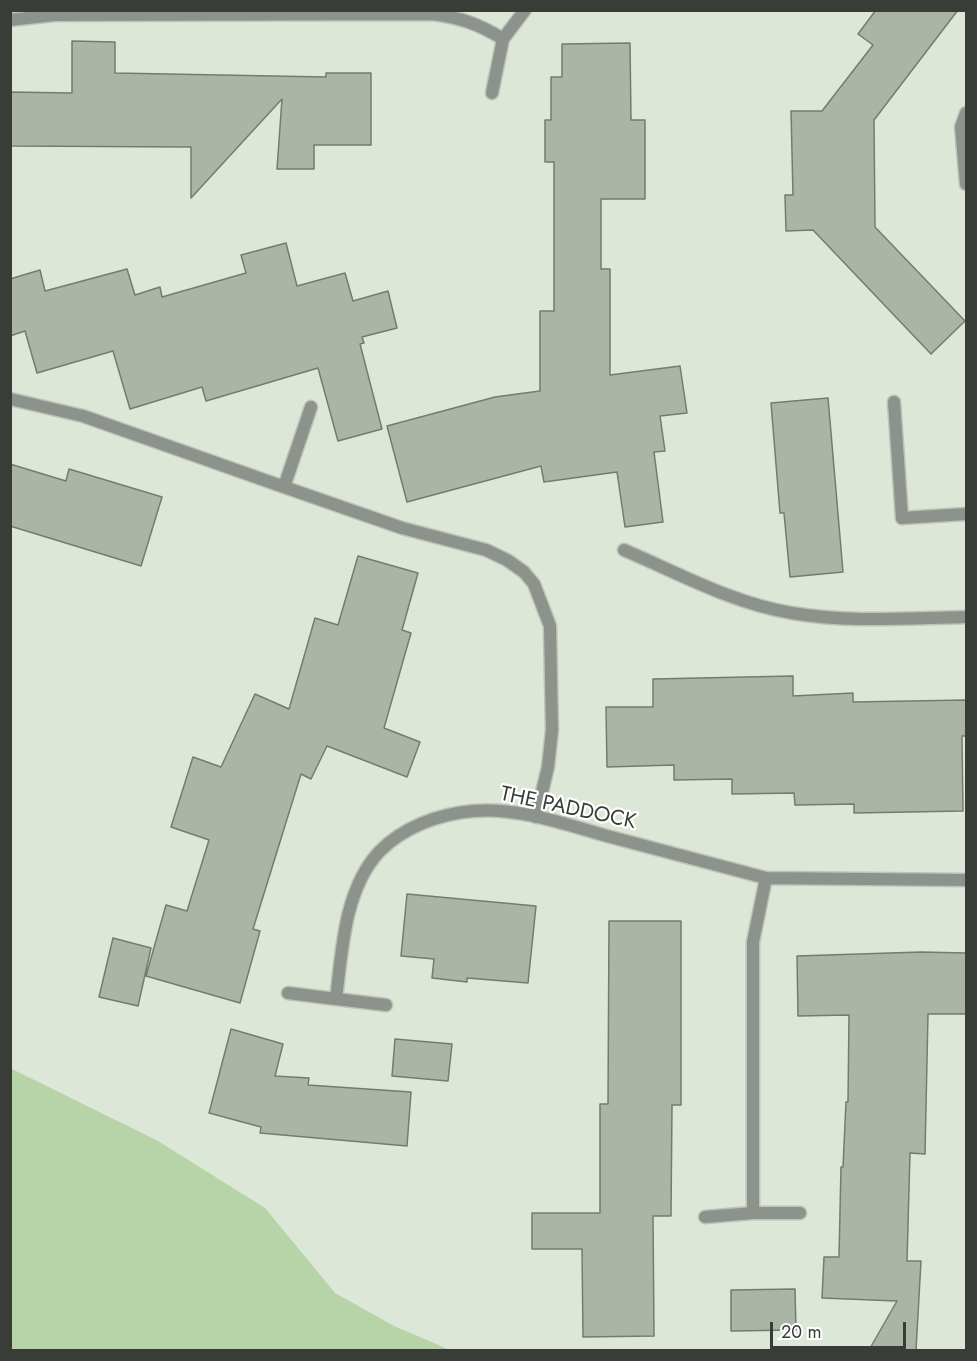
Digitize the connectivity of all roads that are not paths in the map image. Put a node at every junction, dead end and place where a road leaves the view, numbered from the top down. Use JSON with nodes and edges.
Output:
{"nodes":[{"id":1,"x":525,"y":10,"type":"edge"},
{"id":2,"x":10,"y":20,"type":"edge"},
{"id":3,"x":503,"y":39,"type":"junction"},
{"id":4,"x":492,"y":93,"type":"dead end"},
{"id":5,"x":966,"y":113,"type":"edge"},
{"id":6,"x":966,"y":184,"type":"edge"},
{"id":7,"x":10,"y":399,"type":"edge"},
{"id":8,"x":894,"y":402,"type":"dead end"},
{"id":9,"x":311,"y":407,"type":"dead end"},
{"id":10,"x":284,"y":487,"type":"junction"},
{"id":11,"x":966,"y":514,"type":"edge"},
{"id":12,"x":624,"y":550,"type":"dead end"},
{"id":13,"x":966,"y":617,"type":"edge"},
{"id":14,"x":536,"y":817,"type":"junction"},
{"id":15,"x":766,"y":878,"type":"junction"},
{"id":16,"x":966,"y":880,"type":"edge"},
{"id":17,"x":288,"y":993,"type":"dead end"},
{"id":18,"x":336,"y":999,"type":"junction"},
{"id":19,"x":386,"y":1005,"type":"dead end"},
{"id":20,"x":753,"y":1213,"type":"junction"},
{"id":21,"x":800,"y":1213,"type":"dead end"},
{"id":22,"x":705,"y":1217,"type":"dead end"}],
"edges":[{"from":1,"to":3,"type":"street"},
{"from":2,"to":3,"type":"street"},
{"from":3,"to":4,"type":"street"},
{"from":5,"to":6,"type":"street"},
{"from":7,"to":10,"type":"street"},
{"from":8,"to":11,"type":"street"},
{"from":9,"to":10,"type":"street"},
{"from":10,"to":14,"type":"street"},
{"from":12,"to":13,"type":"street"},
{"from":14,"to":15,"type":"street","name":"THE PADDOCK"},
{"from":14,"to":18,"type":"street","name":"THE PADDOCK"},
{"from":15,"to":16,"type":"street","name":"THE PADDOCK"},
{"from":15,"to":20,"type":"street"},
{"from":17,"to":18,"type":"street"},
{"from":18,"to":19,"type":"street"},
{"from":20,"to":21,"type":"street"},
{"from":20,"to":22,"type":"street"}]}
